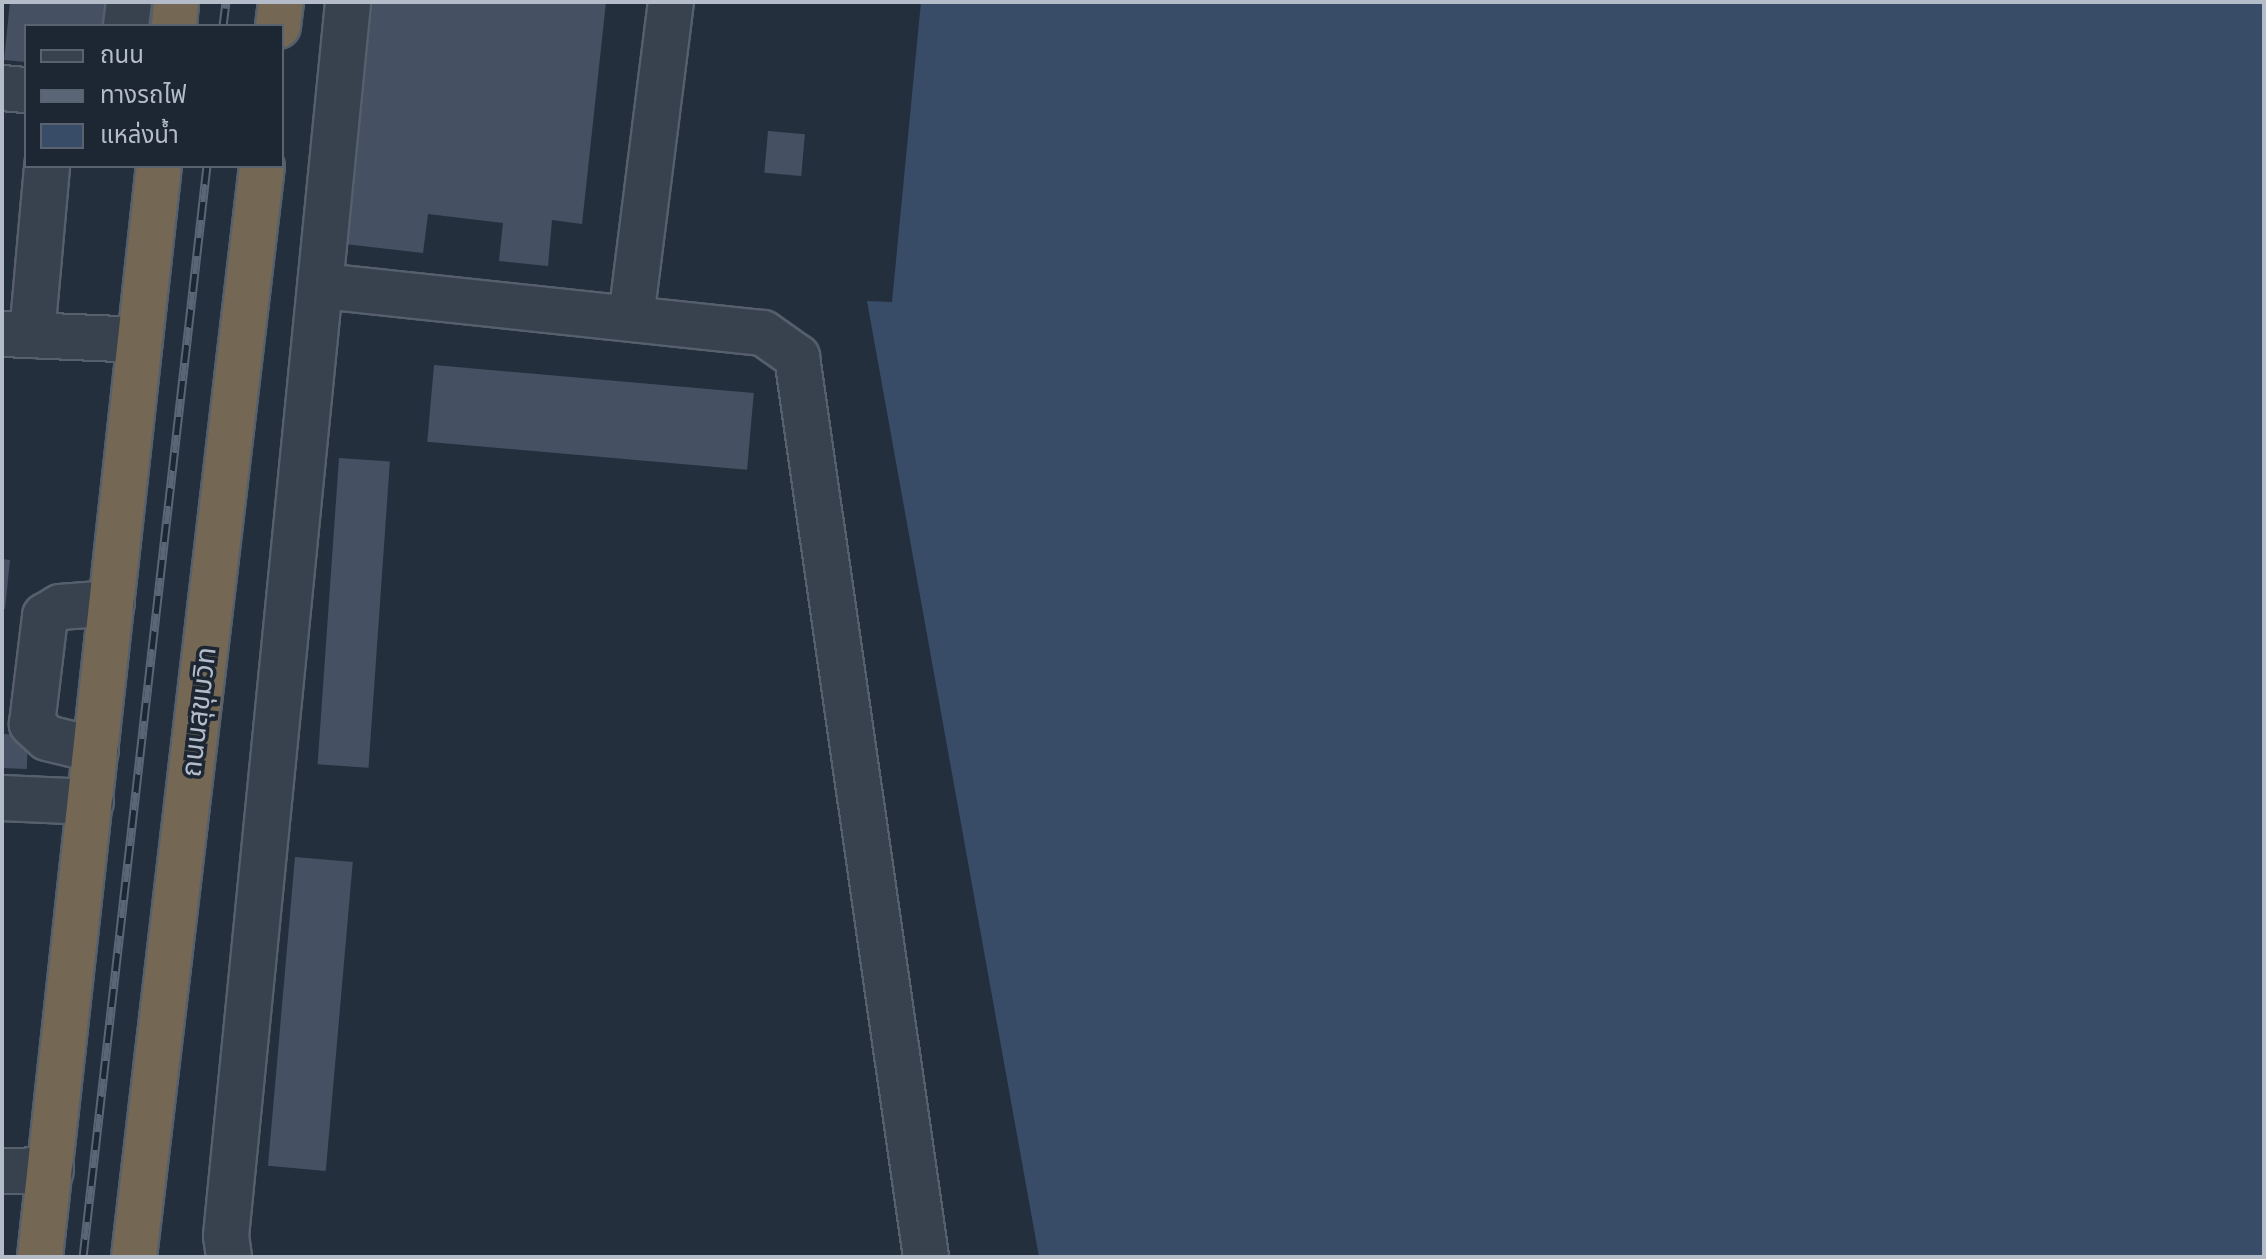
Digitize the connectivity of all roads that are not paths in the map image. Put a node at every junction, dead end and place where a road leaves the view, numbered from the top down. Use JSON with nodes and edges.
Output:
{"nodes":[{"id":1,"x":129,"y":2,"type":"edge"},
{"id":2,"x":176,"y":2,"type":"edge"},
{"id":3,"x":281,"y":2,"type":"edge"},
{"id":4,"x":348,"y":2,"type":"edge"},
{"id":5,"x":671,"y":2,"type":"edge"},
{"id":6,"x":126,"y":24,"type":"edge"},
{"id":7,"x":174,"y":24,"type":"edge"},
{"id":8,"x":278,"y":24,"type":"edge"},
{"id":9,"x":2,"y":88,"type":"edge"},
{"id":10,"x":24,"y":90,"type":"edge"},
{"id":11,"x":47,"y":168,"type":"edge"},
{"id":12,"x":159,"y":168,"type":"edge"},
{"id":13,"x":262,"y":168,"type":"edge"},
{"id":14,"x":322,"y":286,"type":"junction"},
{"id":15,"x":631,"y":318,"type":"junction"},
{"id":16,"x":17,"y":334,"type":"edge"},
{"id":17,"x":140,"y":340,"type":"junction"},
{"id":18,"x":112,"y":603,"type":"junction"},
{"id":19,"x":17,"y":724,"type":"edge"},
{"id":20,"x":96,"y":750,"type":"junction"},
{"id":21,"x":2,"y":798,"type":"edge"},
{"id":22,"x":91,"y":802,"type":"junction"},
{"id":23,"x":51,"y":1170,"type":"junction"},
{"id":24,"x":2,"y":1171,"type":"edge"},
{"id":25,"x":40,"y":1257,"type":"edge"},
{"id":26,"x":134,"y":1257,"type":"edge"},
{"id":27,"x":229,"y":1257,"type":"edge"},
{"id":28,"x":926,"y":1257,"type":"edge"}],
"edges":[{"from":1,"to":6,"type":"street"},
{"from":2,"to":7,"type":"highway"},
{"from":3,"to":8,"type":"highway"},
{"from":4,"to":14,"type":"street"},
{"from":5,"to":15,"type":"street"},
{"from":9,"to":10,"type":"street"},
{"from":11,"to":16,"type":"street"},
{"from":12,"to":17,"type":"highway"},
{"from":13,"to":26,"type":"highway","name":"ถนนสุขุมวิท"},
{"from":14,"to":15,"type":"street"},
{"from":14,"to":27,"type":"street"},
{"from":15,"to":28,"type":"street"},
{"from":16,"to":17,"type":"street"},
{"from":17,"to":18,"type":"highway"},
{"from":18,"to":19,"type":"street"},
{"from":18,"to":20,"type":"highway"},
{"from":19,"to":20,"type":"street"},
{"from":20,"to":22,"type":"highway"},
{"from":21,"to":22,"type":"street"},
{"from":22,"to":23,"type":"highway"},
{"from":23,"to":24,"type":"street"},
{"from":23,"to":25,"type":"highway"}]}
